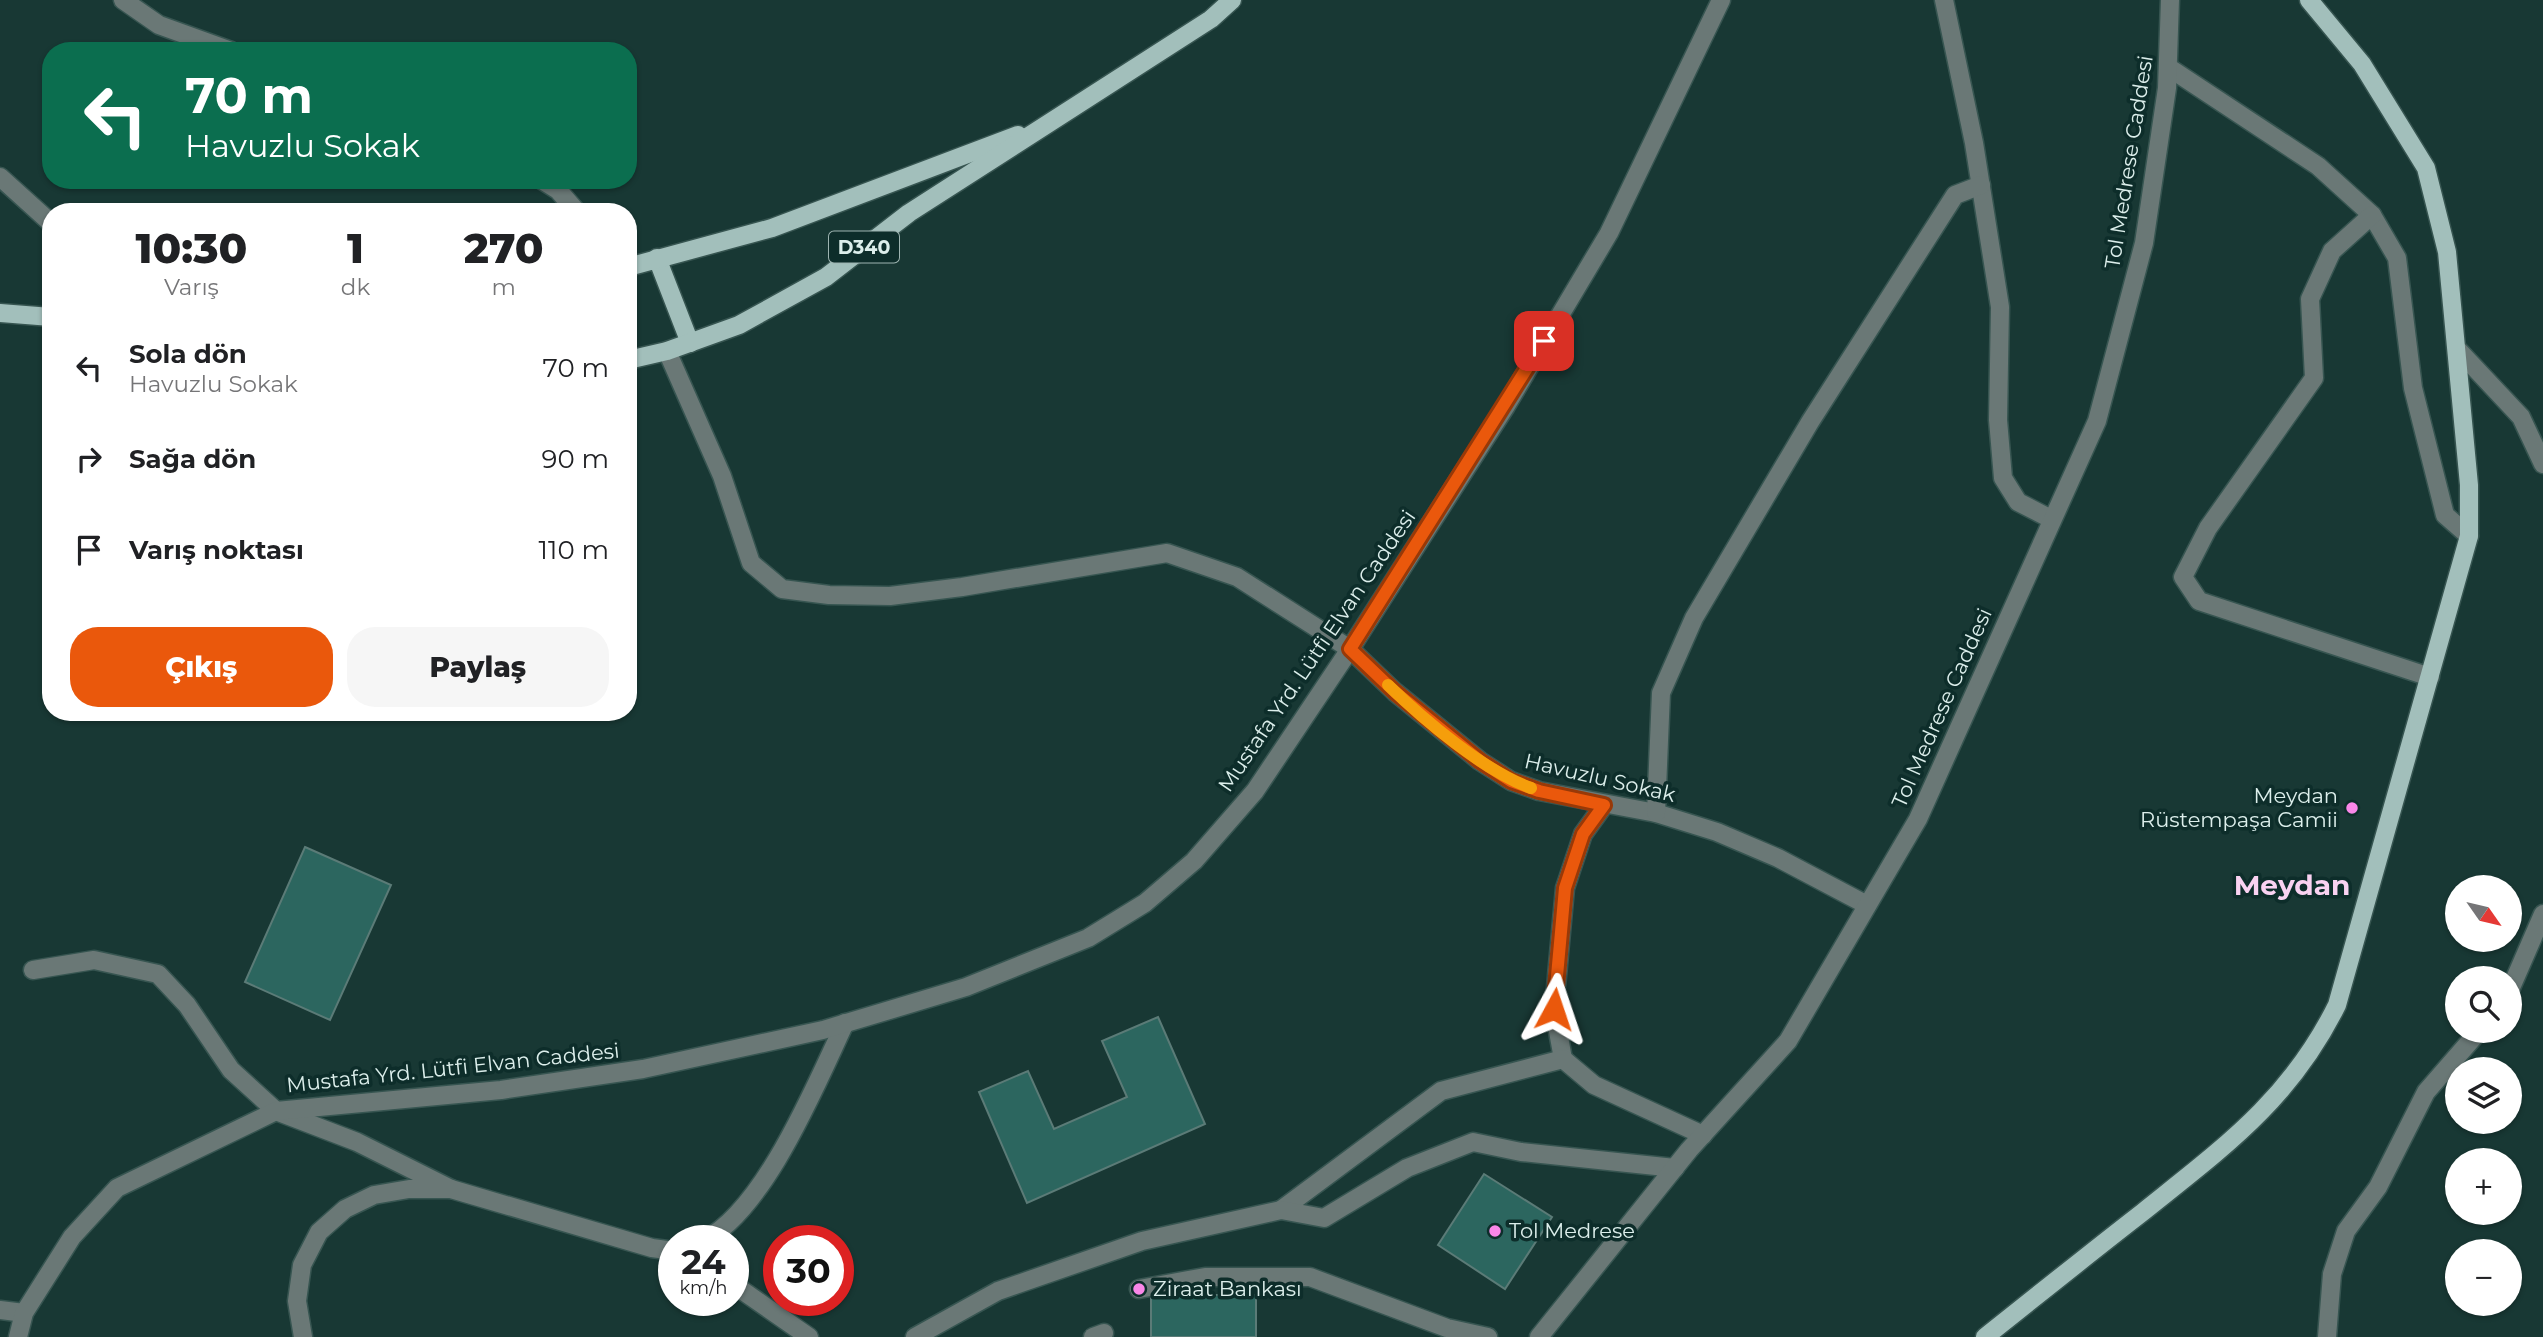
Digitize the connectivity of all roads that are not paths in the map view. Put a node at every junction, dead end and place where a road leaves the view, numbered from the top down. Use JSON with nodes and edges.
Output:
{"nodes":[{"id":1,"x":123,"y":0,"type":"edge"},
{"id":2,"x":1232,"y":0,"type":"edge"},
{"id":3,"x":1721,"y":0,"type":"edge"},
{"id":4,"x":1944,"y":0,"type":"edge"},
{"id":5,"x":2169,"y":0,"type":"edge"},
{"id":6,"x":2309,"y":0,"type":"edge"},
{"id":7,"x":206,"y":42,"type":"edge"},
{"id":8,"x":2168,"y":67,"type":"junction"},
{"id":9,"x":1051,"y":123,"type":"junction"},
{"id":10,"x":0,"y":177,"type":"edge"},
{"id":11,"x":1981,"y":185,"type":"junction"},
{"id":12,"x":556,"y":189,"type":"edge"},
{"id":13,"x":569,"y":203,"type":"edge"},
{"id":14,"x":42,"y":215,"type":"edge"},
{"id":15,"x":2372,"y":215,"type":"junction"},
{"id":16,"x":657,"y":258,"type":"junction"},
{"id":17,"x":637,"y":264,"type":"edge"},
{"id":18,"x":0,"y":313,"type":"edge"},
{"id":19,"x":42,"y":316,"type":"edge"},
{"id":20,"x":691,"y":343,"type":"junction"},
{"id":21,"x":667,"y":351,"type":"junction"},
{"id":22,"x":2459,"y":351,"type":"junction"},
{"id":23,"x":637,"y":358,"type":"edge"},
{"id":24,"x":2543,"y":464,"type":"edge"},
{"id":25,"x":2051,"y":519,"type":"junction"},
{"id":26,"x":2469,"y":536,"type":"junction"},
{"id":27,"x":1350,"y":649,"type":"junction"},
{"id":28,"x":2430,"y":677,"type":"junction"},
{"id":29,"x":1604,"y":805,"type":"junction"},
{"id":30,"x":1656,"y":813,"type":"junction"},
{"id":31,"x":1867,"y":905,"type":"junction"},
{"id":32,"x":2543,"y":914,"type":"edge"},
{"id":33,"x":2520,"y":966,"type":"edge"},
{"id":34,"x":33,"y":970,"type":"dead end"},
{"id":35,"x":845,"y":1023,"type":"junction"},
{"id":36,"x":2469,"y":1043,"type":"edge"},
{"id":37,"x":1563,"y":1059,"type":"junction"},
{"id":38,"x":276,"y":1111,"type":"junction"},
{"id":39,"x":1703,"y":1135,"type":"junction"},
{"id":40,"x":1675,"y":1168,"type":"junction"},
{"id":41,"x":450,"y":1189,"type":"junction"},
{"id":42,"x":1281,"y":1210,"type":"junction"},
{"id":43,"x":726,"y":1225,"type":"edge"},
{"id":44,"x":658,"y":1249,"type":"edge"},
{"id":45,"x":1139,"y":1289,"type":"dead end"},
{"id":46,"x":749,"y":1295,"type":"edge"},
{"id":47,"x":0,"y":1310,"type":"edge"},
{"id":48,"x":24,"y":1312,"type":"junction"},
{"id":49,"x":18,"y":1337,"type":"edge"},
{"id":50,"x":303,"y":1337,"type":"edge"},
{"id":51,"x":809,"y":1337,"type":"edge"},
{"id":52,"x":915,"y":1337,"type":"edge"},
{"id":53,"x":1488,"y":1337,"type":"edge"},
{"id":54,"x":1539,"y":1337,"type":"edge"},
{"id":55,"x":1985,"y":1337,"type":"edge"},
{"id":56,"x":2327,"y":1337,"type":"edge"}],
"edges":[{"from":1,"to":7,"type":"street"},
{"from":2,"to":9,"type":"main road","number":"D340"},
{"from":3,"to":27,"type":"street","name":"Mustafa Yrd. Lütfi Elvan Caddesi"},
{"from":4,"to":11,"type":"street"},
{"from":5,"to":8,"type":"street","name":"Tol Medrese Caddesi"},
{"from":6,"to":22,"type":"main road"},
{"from":8,"to":15,"type":"street"},
{"from":8,"to":25,"type":"street","name":"Tol Medrese Caddesi"},
{"from":9,"to":16,"type":"main road","number":"D340"},
{"from":9,"to":20,"type":"main road","number":"D340"},
{"from":10,"to":14,"type":"street"},
{"from":11,"to":25,"type":"street"},
{"from":11,"to":30,"type":"street"},
{"from":12,"to":13,"type":"street"},
{"from":15,"to":26,"type":"street"},
{"from":15,"to":28,"type":"street"},
{"from":16,"to":17,"type":"main road","number":"D340"},
{"from":16,"to":20,"type":"main road"},
{"from":18,"to":19,"type":"main road"},
{"from":20,"to":21,"type":"main road","number":"D340"},
{"from":21,"to":23,"type":"main road","number":"D340"},
{"from":21,"to":27,"type":"street","name":"Havuzlu Sokak"},
{"from":22,"to":24,"type":"street"},
{"from":22,"to":26,"type":"main road"},
{"from":25,"to":31,"type":"street","name":"Tol Medrese Caddesi"},
{"from":26,"to":28,"type":"main road"},
{"from":27,"to":29,"type":"street","name":"Havuzlu Sokak"},
{"from":27,"to":35,"type":"street","name":"Mustafa Yrd. Lütfi Elvan Caddesi"},
{"from":28,"to":55,"type":"main road"},
{"from":29,"to":30,"type":"street","name":"Havuzlu Sokak"},
{"from":29,"to":37,"type":"street"},
{"from":30,"to":31,"type":"street","name":"Havuzlu Sokak"},
{"from":31,"to":39,"type":"street","name":"Tol Medrese Caddesi"},
{"from":32,"to":33,"type":"street"},
{"from":34,"to":38,"type":"street"},
{"from":35,"to":38,"type":"street","name":"Mustafa Yrd. Lütfi Elvan Caddesi"},
{"from":35,"to":43,"type":"street"},
{"from":36,"to":56,"type":"street"},
{"from":37,"to":39,"type":"street"},
{"from":37,"to":42,"type":"street"},
{"from":38,"to":41,"type":"street"},
{"from":38,"to":48,"type":"street","name":"Mustafa Yrd. Lütfi Elvan Caddesi"},
{"from":39,"to":40,"type":"street","name":"Tol Medrese Caddesi"},
{"from":40,"to":42,"type":"street"},
{"from":40,"to":54,"type":"street","name":"Tol Medrese Caddesi"},
{"from":41,"to":44,"type":"street"},
{"from":41,"to":50,"type":"street"},
{"from":42,"to":52,"type":"street"},
{"from":45,"to":53,"type":"street"},
{"from":46,"to":51,"type":"street"},
{"from":47,"to":48,"type":"street"},
{"from":48,"to":49,"type":"street","name":"Mustafa Yrd. Lütfi Elvan Caddesi"}]}
